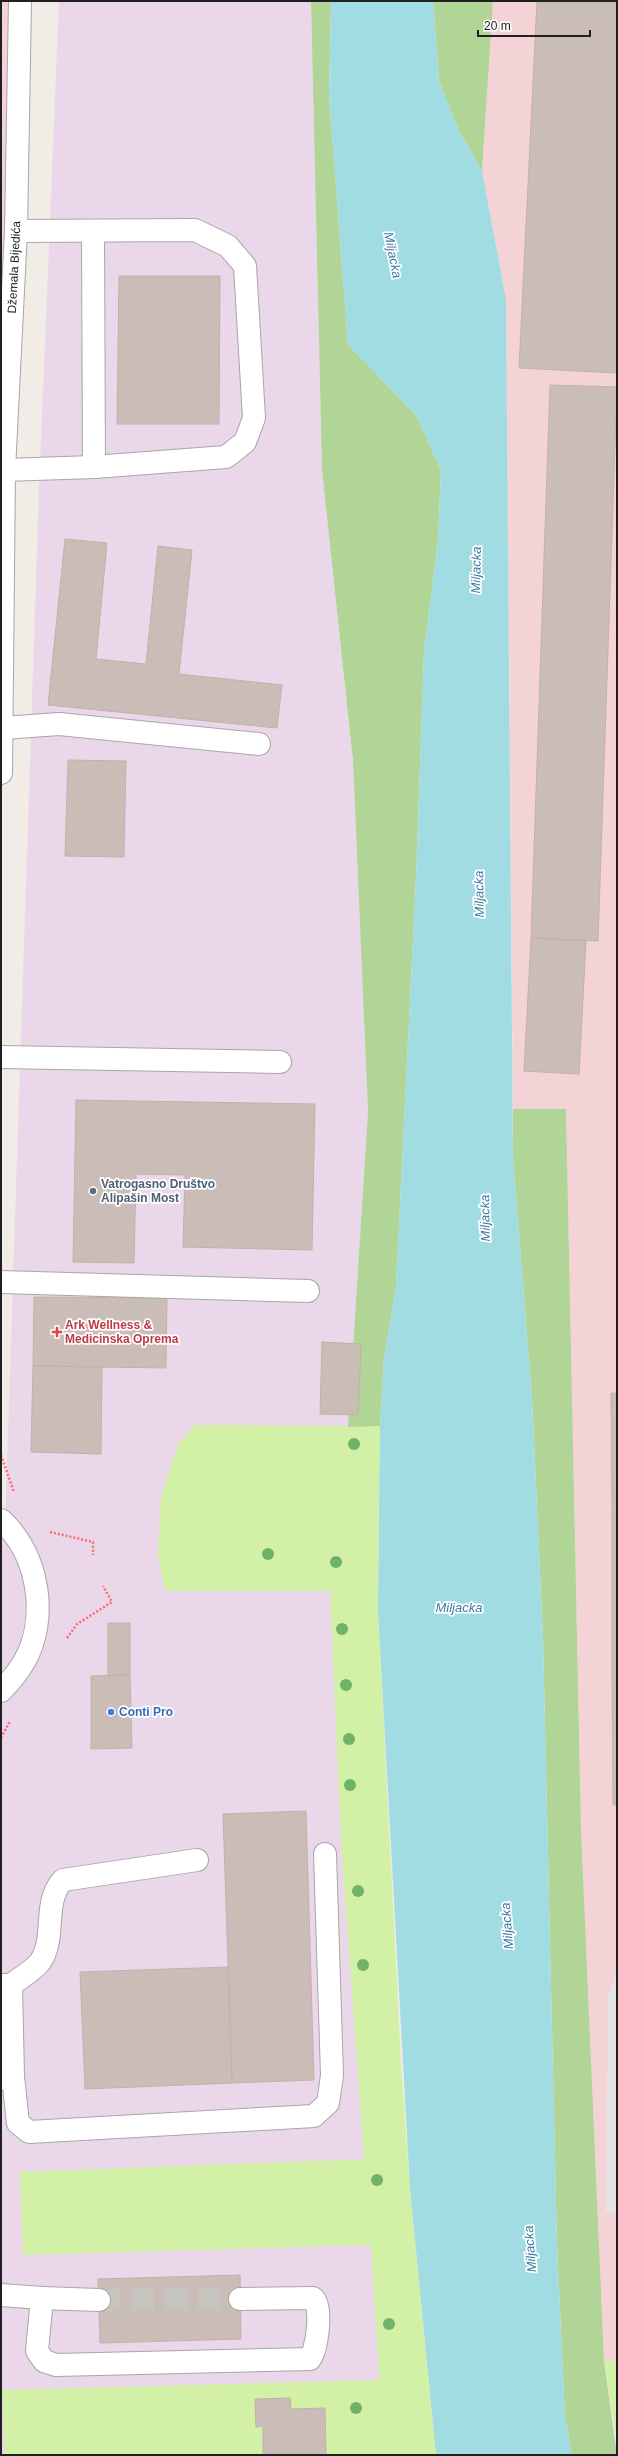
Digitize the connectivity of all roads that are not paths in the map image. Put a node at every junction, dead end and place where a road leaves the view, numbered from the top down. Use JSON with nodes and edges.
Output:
{"nodes":[{"id":1,"x":20,"y":1,"type":"edge"},
{"id":2,"x":16,"y":231,"type":"junction"},
{"id":3,"x":93,"y":231,"type":"junction"},
{"id":4,"x":94,"y":467,"type":"junction"},
{"id":5,"x":4,"y":470,"type":"junction"},
{"id":6,"x":3,"y":728,"type":"junction"},
{"id":7,"x":259,"y":744,"type":"dead end"},
{"id":8,"x":1,"y":774,"type":"edge"},
{"id":9,"x":1,"y":1057,"type":"edge"},
{"id":10,"x":280,"y":1062,"type":"dead end"},
{"id":11,"x":1,"y":1282,"type":"edge"},
{"id":12,"x":308,"y":1291,"type":"dead end"},
{"id":13,"x":2,"y":1519,"type":"edge"},
{"id":14,"x":1,"y":1691,"type":"edge"},
{"id":15,"x":325,"y":1854,"type":"dead end"},
{"id":16,"x":197,"y":1860,"type":"dead end"},
{"id":17,"x":6,"y":1985,"type":"edge"},
{"id":18,"x":7,"y":2078,"type":"edge"},
{"id":19,"x":1,"y":2295,"type":"edge"},
{"id":20,"x":42,"y":2298,"type":"junction"},
{"id":21,"x":240,"y":2299,"type":"tunnel mouth"},
{"id":22,"x":99,"y":2300,"type":"tunnel mouth"}],
"edges":[{"from":1,"to":2,"type":"street","name":"Džemala Bijedića"},
{"from":2,"to":3,"type":"street"},
{"from":2,"to":5,"type":"street","name":"Džemala Bijedića"},
{"from":3,"to":4,"type":"street"},
{"from":3,"to":4,"type":"street"},
{"from":4,"to":5,"type":"street"},
{"from":5,"to":6,"type":"street","name":"Džemala Bijedića"},
{"from":6,"to":7,"type":"street"},
{"from":6,"to":8,"type":"street","name":"Džemala Bijedića"},
{"from":9,"to":10,"type":"street"},
{"from":11,"to":12,"type":"street"},
{"from":13,"to":14,"type":"street"},
{"from":15,"to":18,"type":"street"},
{"from":16,"to":17,"type":"street"},
{"from":17,"to":18,"type":"street"},
{"from":19,"to":20,"type":"street"},
{"from":20,"to":21,"type":"street"},
{"from":20,"to":22,"type":"street"}]}
